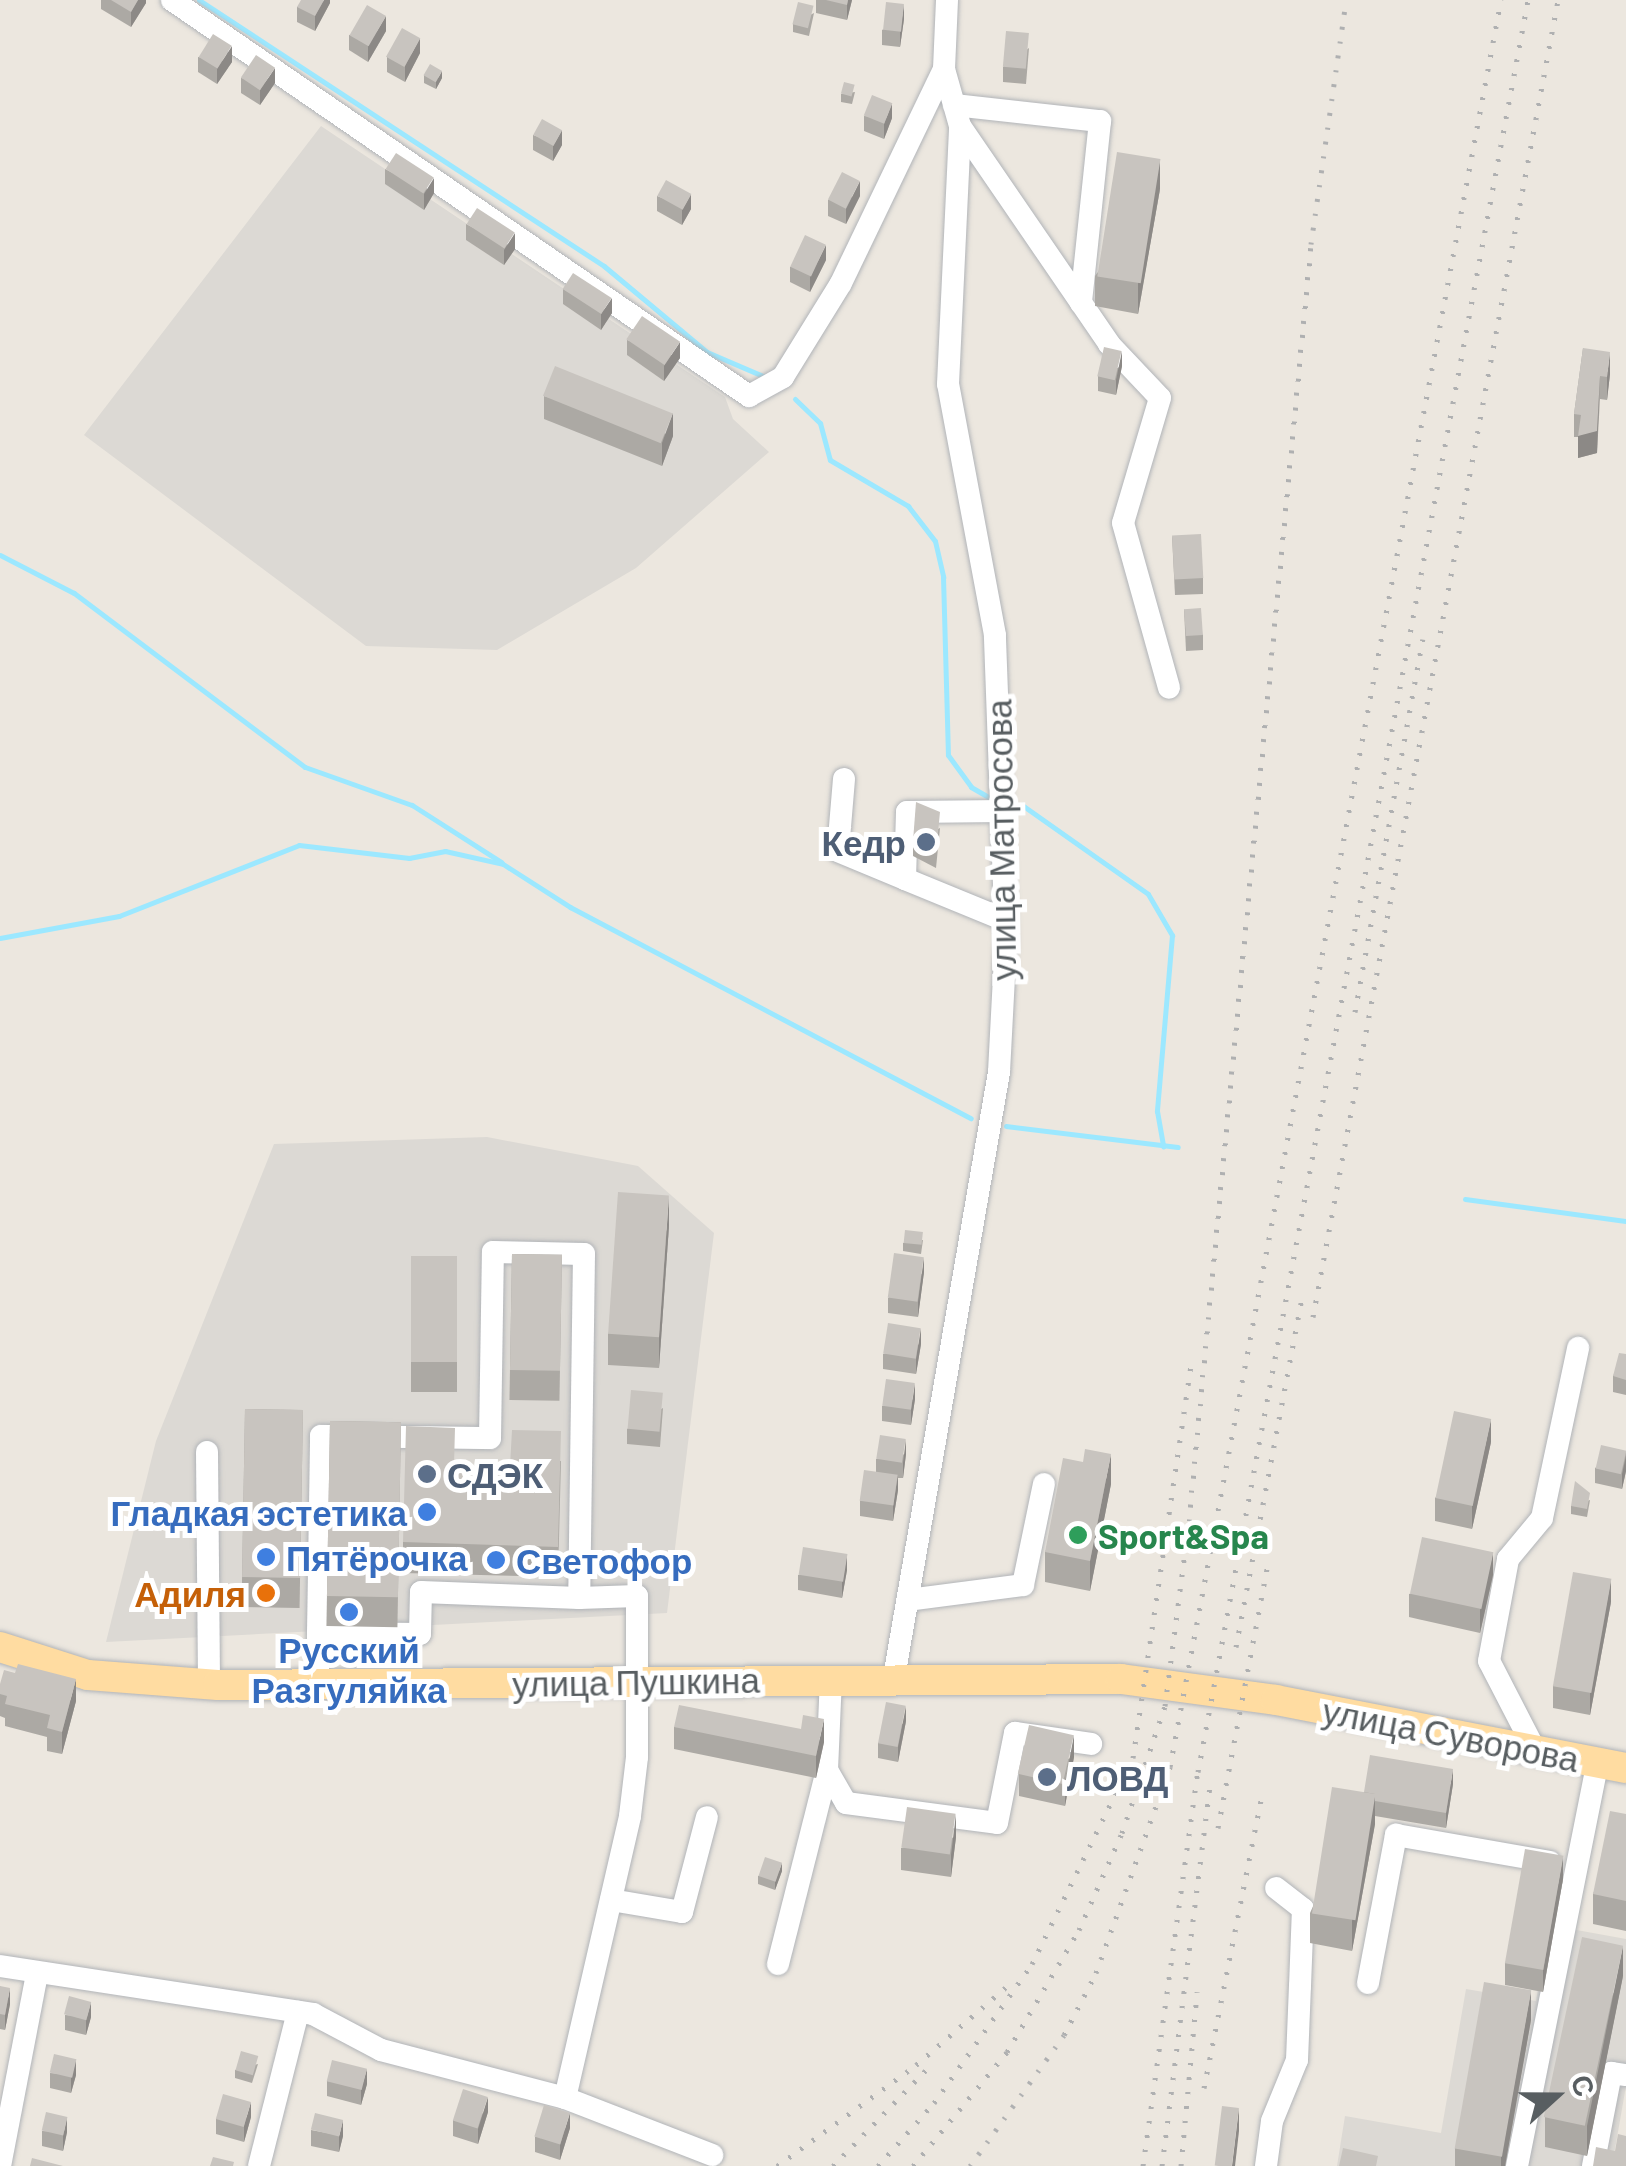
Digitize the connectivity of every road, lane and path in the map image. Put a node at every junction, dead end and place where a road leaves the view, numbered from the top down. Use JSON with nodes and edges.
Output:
{"nodes":[{"id":1,"x":172,"y":0,"type":"edge"},
{"id":2,"x":947,"y":0,"type":"edge"},
{"id":3,"x":944,"y":69,"type":"junction"},
{"id":4,"x":957,"y":116,"type":"junction"},
{"id":5,"x":1081,"y":304,"type":"junction"},
{"id":6,"x":1169,"y":688,"type":"dead end"},
{"id":7,"x":844,"y":780,"type":"dead end"},
{"id":8,"x":1004,"y":810,"type":"junction"},
{"id":9,"x":906,"y":878,"type":"junction"},
{"id":10,"x":1005,"y":920,"type":"junction"},
{"id":11,"x":1578,"y":1348,"type":"dead end"},
{"id":12,"x":207,"y":1452,"type":"dead end"},
{"id":13,"x":1044,"y":1484,"type":"dead end"},
{"id":14,"x":579,"y":1598,"type":"junction"},
{"id":15,"x":908,"y":1600,"type":"junction"},
{"id":16,"x":318,"y":1633,"type":"junction"},
{"id":17,"x":0,"y":1646,"type":"edge"},
{"id":18,"x":894,"y":1677,"type":"junction"},
{"id":19,"x":831,"y":1678,"type":"junction"},
{"id":20,"x":636,"y":1681,"type":"junction"},
{"id":21,"x":318,"y":1684,"type":"junction"},
{"id":22,"x":209,"y":1685,"type":"junction"},
{"id":23,"x":1276,"y":1700,"type":"joint"},
{"id":24,"x":1091,"y":1744,"type":"dead end"},
{"id":25,"x":1534,"y":1750,"type":"junction"},
{"id":26,"x":1612,"y":1765,"type":"edge"},
{"id":27,"x":828,"y":1770,"type":"junction"},
{"id":28,"x":707,"y":1817,"type":"dead end"},
{"id":29,"x":1578,"y":1866,"type":"junction"},
{"id":30,"x":1276,"y":1888,"type":"dead end"},
{"id":31,"x":611,"y":1900,"type":"junction"},
{"id":32,"x":778,"y":1964,"type":"dead end"},
{"id":33,"x":0,"y":1966,"type":"edge"},
{"id":34,"x":36,"y":1973,"type":"junction"},
{"id":35,"x":1368,"y":1983,"type":"dead end"},
{"id":36,"x":298,"y":2012,"type":"junction"},
{"id":37,"x":1626,"y":2076,"type":"edge"},
{"id":38,"x":565,"y":2098,"type":"junction"},
{"id":39,"x":712,"y":2155,"type":"dead end"},
{"id":40,"x":0,"y":2166,"type":"edge"},
{"id":41,"x":259,"y":2166,"type":"edge"},
{"id":42,"x":1266,"y":2166,"type":"edge"},
{"id":43,"x":1516,"y":2166,"type":"edge"},
{"id":44,"x":1593,"y":2166,"type":"edge"}],
"edges":[{"from":1,"to":3,"type":"street"},
{"from":2,"to":3,"type":"street","name":"улица Матросова"},
{"from":3,"to":4,"type":"street","name":"улица Матросова"},
{"from":4,"to":5,"type":"street"},
{"from":4,"to":5,"type":"street"},
{"from":4,"to":8,"type":"street","name":"улица Матросова"},
{"from":5,"to":6,"type":"street"},
{"from":7,"to":9,"type":"street"},
{"from":8,"to":9,"type":"street"},
{"from":8,"to":10,"type":"street","name":"улица Матросова"},
{"from":9,"to":10,"type":"street"},
{"from":10,"to":15,"type":"street","name":"улица Матросова"},
{"from":11,"to":25,"type":"street"},
{"from":12,"to":22,"type":"street"},
{"from":13,"to":15,"type":"street"},
{"from":14,"to":16,"type":"street"},
{"from":14,"to":16,"type":"street"},
{"from":14,"to":20,"type":"street"},
{"from":15,"to":18,"type":"street","name":"улица Матросова"},
{"from":16,"to":21,"type":"street"},
{"from":17,"to":22,"type":"main road","name":"улица Пушкина"},
{"from":18,"to":19,"type":"main road","name":"улица Пушкина"},
{"from":18,"to":23,"type":"main road","name":"улица Пушкина"},
{"from":19,"to":20,"type":"main road","name":"улица Пушкина"},
{"from":19,"to":27,"type":"street"},
{"from":20,"to":21,"type":"main road","name":"улица Пушкина"},
{"from":20,"to":31,"type":"street"},
{"from":21,"to":22,"type":"main road","name":"улица Пушкина"},
{"from":23,"to":25,"type":"main road","name":"улица Суворова"},
{"from":24,"to":27,"type":"street"},
{"from":25,"to":26,"type":"main road","name":"улица Суворова"},
{"from":26,"to":29,"type":"street"},
{"from":27,"to":32,"type":"street"},
{"from":28,"to":31,"type":"street"},
{"from":29,"to":35,"type":"street"},
{"from":29,"to":43,"type":"street"},
{"from":30,"to":42,"type":"street"},
{"from":31,"to":38,"type":"street"},
{"from":33,"to":34,"type":"street"},
{"from":34,"to":36,"type":"street"},
{"from":34,"to":40,"type":"street"},
{"from":36,"to":38,"type":"street"},
{"from":36,"to":41,"type":"street"},
{"from":37,"to":44,"type":"street"},
{"from":38,"to":39,"type":"street"}]}
